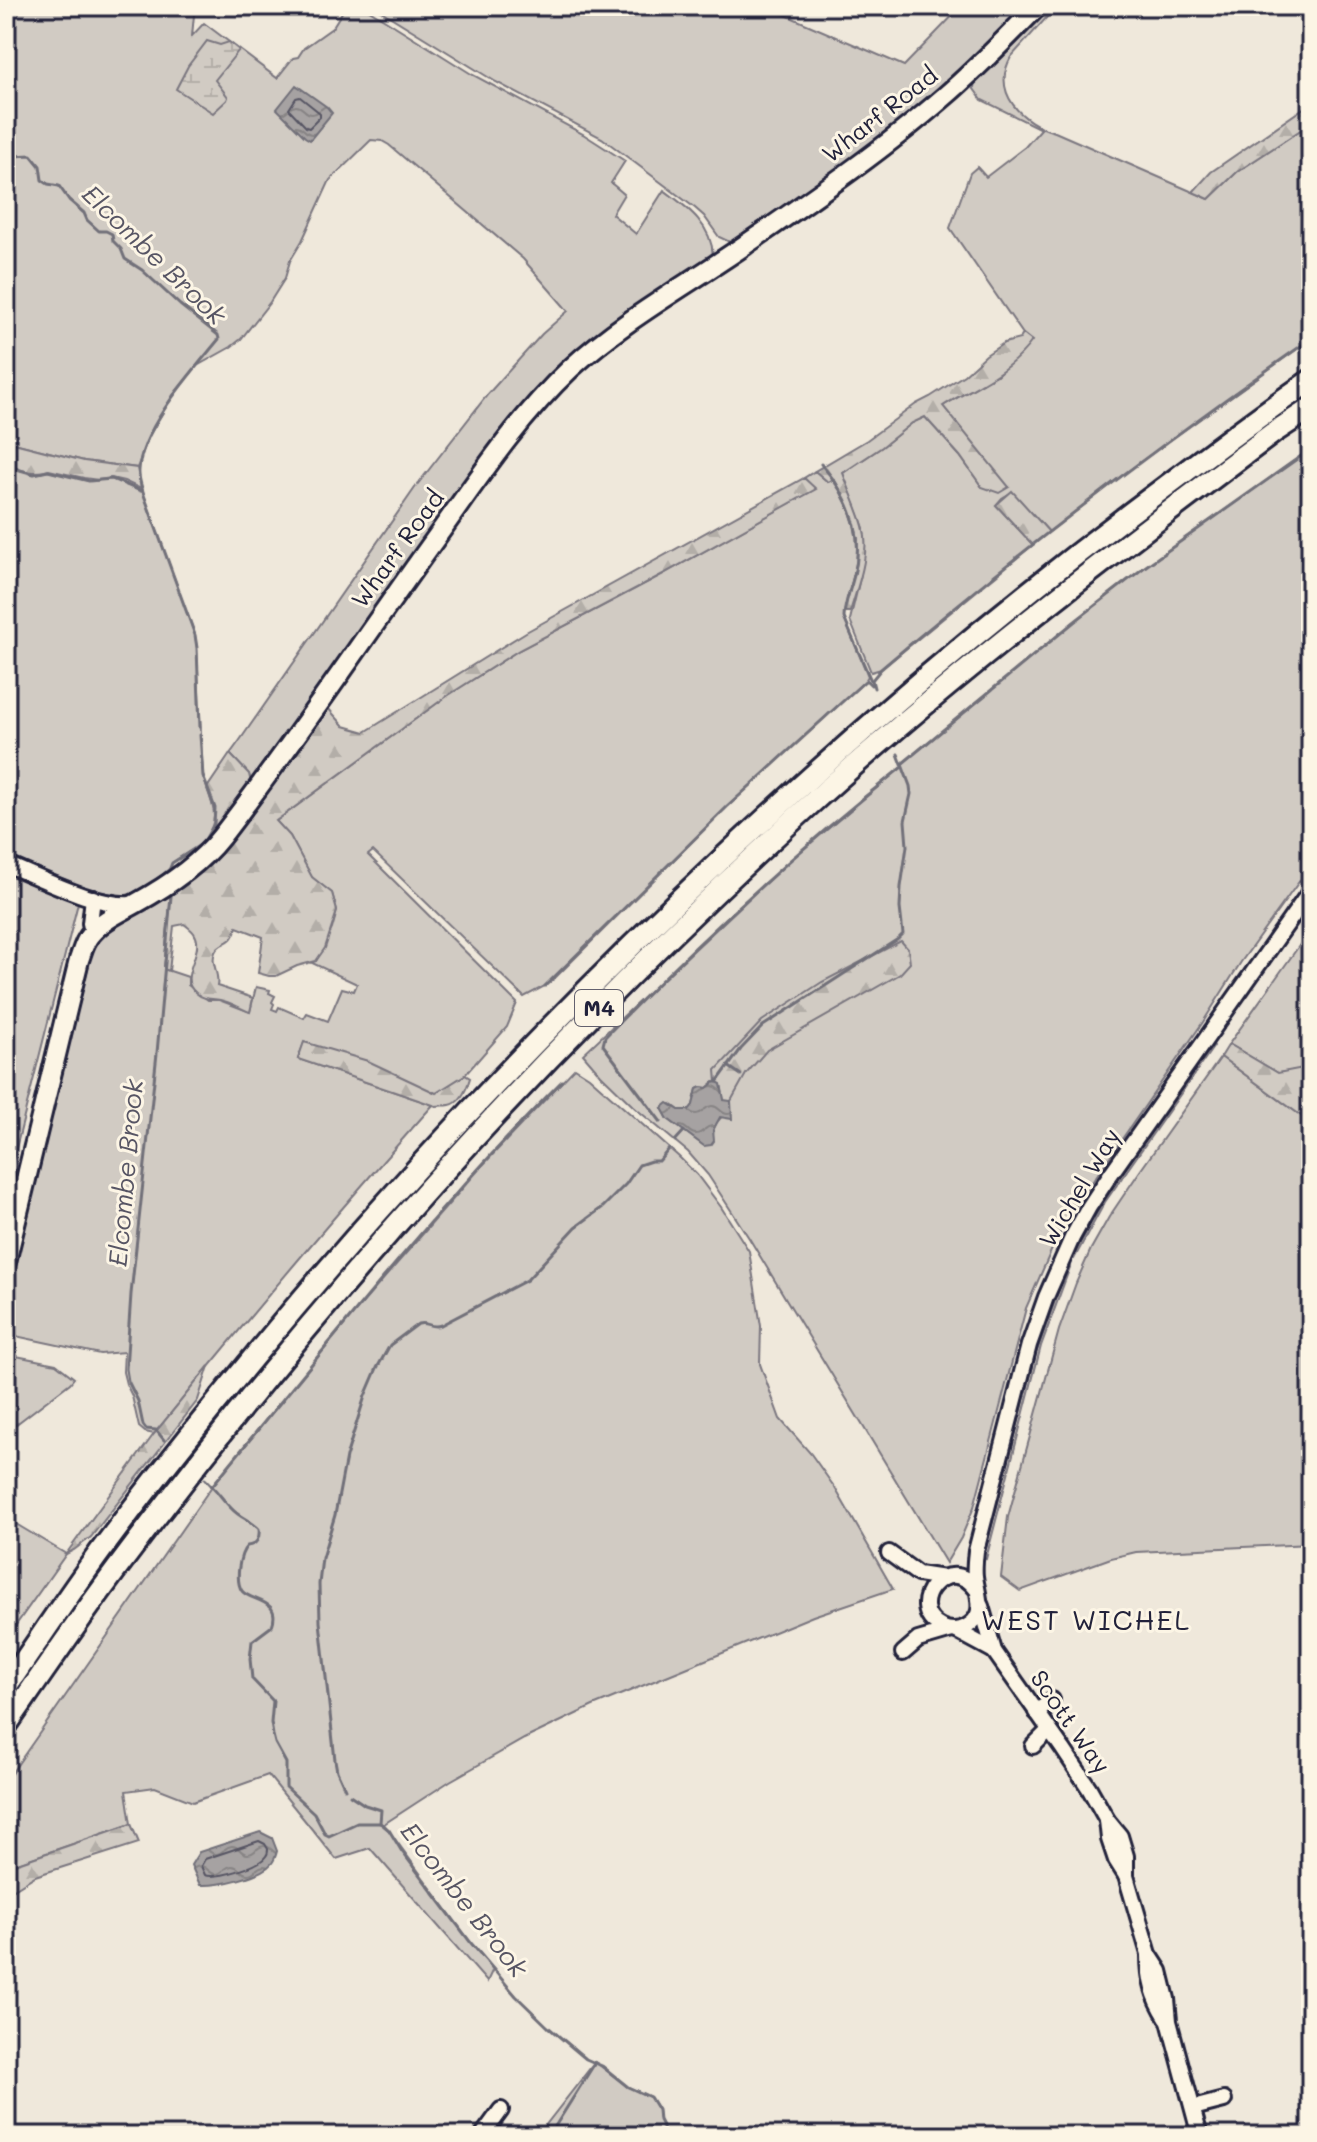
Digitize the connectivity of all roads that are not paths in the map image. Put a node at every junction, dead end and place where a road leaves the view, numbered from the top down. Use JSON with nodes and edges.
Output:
{"nodes":[{"id":1,"x":1038,"y":6,"type":"edge"},
{"id":2,"x":1311,"y":380,"type":"edge"},
{"id":3,"x":1311,"y":408,"type":"edge"},
{"id":4,"x":6,"y":864,"type":"edge"},
{"id":5,"x":1311,"y":890,"type":"edge"},
{"id":6,"x":93,"y":898,"type":"junction"},
{"id":7,"x":136,"y":904,"type":"junction"},
{"id":8,"x":92,"y":932,"type":"junction"},
{"id":9,"x":6,"y":1262,"type":"edge"},
{"id":10,"x":976,"y":1551,"type":"junction"},
{"id":11,"x":889,"y":1553,"type":"dead end"},
{"id":12,"x":918,"y":1574,"type":"junction"},
{"id":13,"x":950,"y":1577,"type":"junction"},
{"id":14,"x":979,"y":1597,"type":"junction"},
{"id":15,"x":928,"y":1605,"type":"junction"},
{"id":16,"x":954,"y":1630,"type":"junction"},
{"id":17,"x":918,"y":1640,"type":"junction"},
{"id":18,"x":994,"y":1651,"type":"junction"},
{"id":19,"x":903,"y":1653,"type":"dead end"},
{"id":20,"x":6,"y":1687,"type":"edge"},
{"id":21,"x":1052,"y":1700,"type":"dead end"},
{"id":22,"x":1036,"y":1712,"type":"junction"},
{"id":23,"x":6,"y":1726,"type":"edge"},
{"id":24,"x":1049,"y":1730,"type":"junction"},
{"id":25,"x":1033,"y":1746,"type":"dead end"},
{"id":26,"x":1224,"y":2100,"type":"dead end"},
{"id":27,"x":1193,"y":2108,"type":"junction"},
{"id":28,"x":501,"y":2110,"type":"dead end"},
{"id":29,"x":482,"y":2136,"type":"edge"},
{"id":30,"x":1200,"y":2136,"type":"edge"}],
"edges":[{"from":1,"to":7,"type":"main road","name":"Wharf Road"},
{"from":2,"to":20,"type":"highway","number":"M4"},
{"from":3,"to":23,"type":"highway","number":"M4"},
{"from":4,"to":6,"type":"street"},
{"from":5,"to":10,"type":"street","name":"Wichel Way"},
{"from":6,"to":7,"type":"street"},
{"from":6,"to":8,"type":"street"},
{"from":7,"to":8,"type":"main road","name":"Wharf Road"},
{"from":8,"to":9,"type":"main road"},
{"from":10,"to":13,"type":"street","name":"Wichel Way"},
{"from":10,"to":14,"type":"street","name":"Wichel Way"},
{"from":11,"to":12,"type":"street"},
{"from":12,"to":13,"type":"street"},
{"from":12,"to":15,"type":"street"},
{"from":13,"to":14,"type":"street"},
{"from":13,"to":15,"type":"street"},
{"from":14,"to":16,"type":"street"},
{"from":14,"to":18,"type":"street","name":"Scott Way"},
{"from":15,"to":16,"type":"street"},
{"from":15,"to":17,"type":"street"},
{"from":16,"to":17,"type":"street"},
{"from":16,"to":18,"type":"street","name":"Scott Way"},
{"from":17,"to":19,"type":"street"},
{"from":18,"to":22,"type":"street","name":"Scott Way"},
{"from":21,"to":22,"type":"street"},
{"from":22,"to":24,"type":"street","name":"Scott Way"},
{"from":24,"to":25,"type":"street"},
{"from":24,"to":27,"type":"street","name":"Scott Way"},
{"from":26,"to":27,"type":"street"},
{"from":27,"to":30,"type":"street","name":"Scott Way"},
{"from":28,"to":29,"type":"street"}]}
